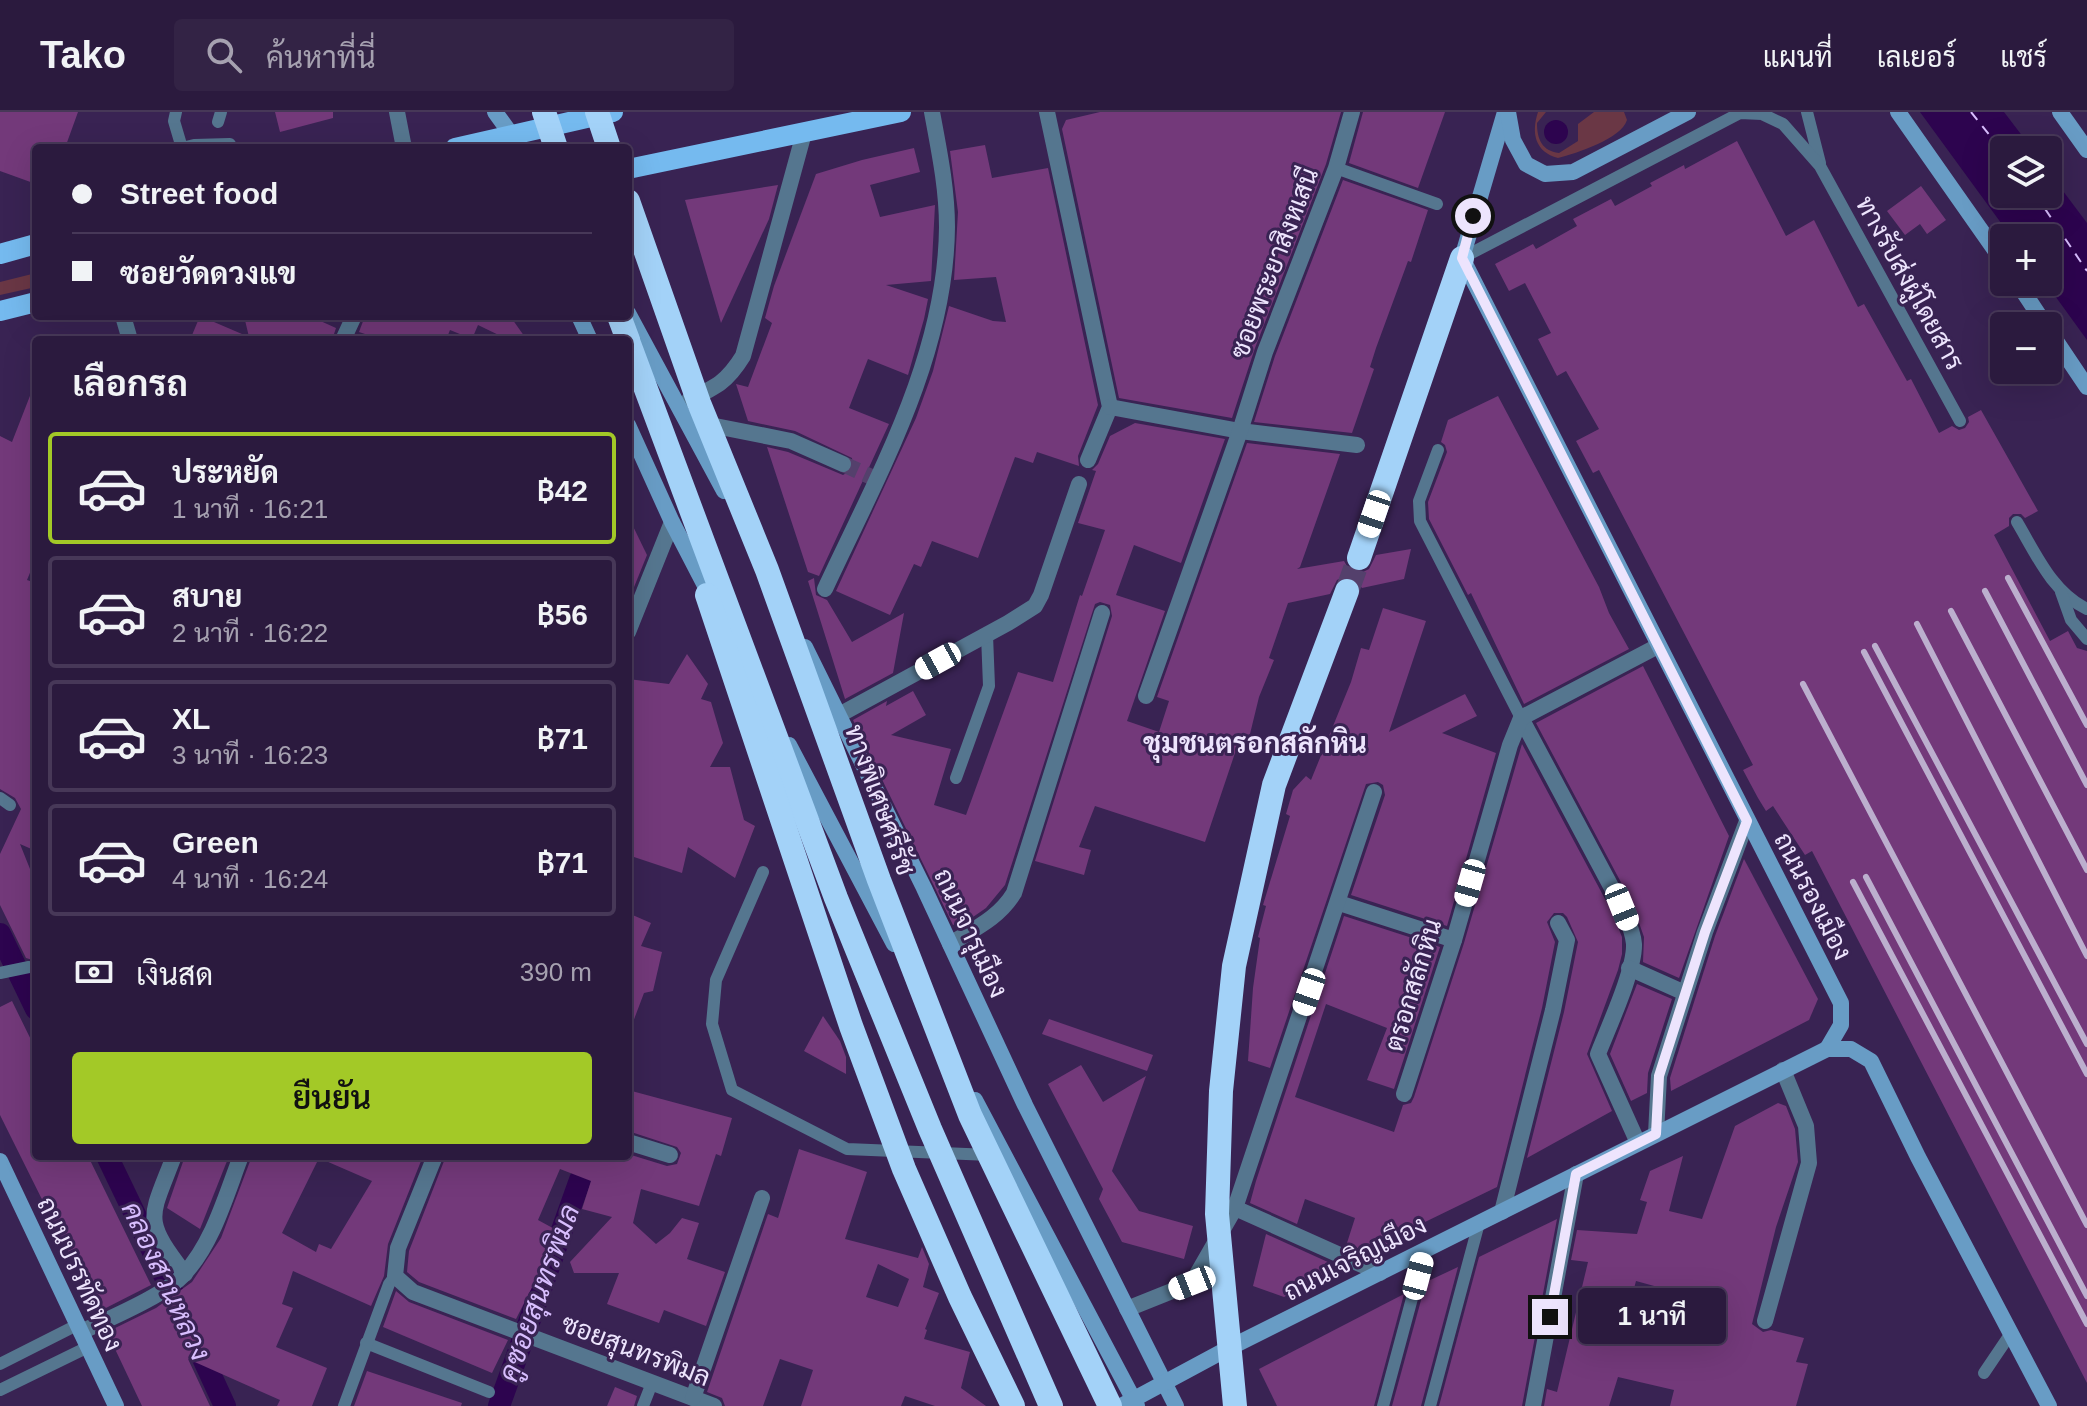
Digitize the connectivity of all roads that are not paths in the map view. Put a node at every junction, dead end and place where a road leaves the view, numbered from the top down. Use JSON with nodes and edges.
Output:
{"nodes":[{"id":1,"x":176,"y":112,"type":"edge"},
{"id":2,"x":397,"y":112,"type":"edge"},
{"id":3,"x":494,"y":112,"type":"edge"},
{"id":4,"x":544,"y":112,"type":"edge"},
{"id":5,"x":613,"y":112,"type":"edge"},
{"id":6,"x":901,"y":112,"type":"edge"},
{"id":7,"x":932,"y":112,"type":"edge"},
{"id":8,"x":1047,"y":112,"type":"edge"},
{"id":9,"x":1352,"y":112,"type":"edge"},
{"id":10,"x":1507,"y":112,"type":"edge"},
{"id":11,"x":1688,"y":112,"type":"edge"},
{"id":12,"x":1807,"y":112,"type":"edge"},
{"id":13,"x":1898,"y":112,"type":"edge"},
{"id":14,"x":2060,"y":112,"type":"edge"},
{"id":15,"x":587,"y":114,"type":"edge"},
{"id":16,"x":804,"y":133,"type":"junction"},
{"id":17,"x":509,"y":142,"type":"edge"},
{"id":18,"x":181,"y":144,"type":"edge"},
{"id":19,"x":403,"y":144,"type":"edge"},
{"id":20,"x":555,"y":144,"type":"edge"},
{"id":21,"x":606,"y":144,"type":"edge"},
{"id":22,"x":2087,"y":150,"type":"edge"},
{"id":23,"x":1820,"y":166,"type":"junction"},
{"id":24,"x":632,"y":168,"type":"edge"},
{"id":25,"x":1336,"y":168,"type":"junction"},
{"id":26,"x":1437,"y":204,"type":"dead end"},
{"id":27,"x":632,"y":212,"type":"edge"},
{"id":28,"x":1990,"y":243,"type":"edge"},
{"id":29,"x":32,"y":245,"type":"edge"},
{"id":30,"x":0,"y":254,"type":"edge"},
{"id":31,"x":1462,"y":258,"type":"junction"},
{"id":32,"x":32,"y":303,"type":"edge"},
{"id":33,"x":0,"y":311,"type":"edge"},
{"id":34,"x":632,"y":320,"type":"edge"},
{"id":35,"x":2062,"y":350,"type":"edge"},
{"id":36,"x":632,"y":352,"type":"edge"},
{"id":37,"x":2087,"y":387,"type":"edge"},
{"id":38,"x":678,"y":405,"type":"junction"},
{"id":39,"x":1110,"y":407,"type":"junction"},
{"id":40,"x":687,"y":421,"type":"junction"},
{"id":41,"x":1960,"y":421,"type":"dead end"},
{"id":42,"x":1240,"y":431,"type":"junction"},
{"id":43,"x":632,"y":434,"type":"edge"},
{"id":44,"x":1357,"y":445,"type":"dead end"},
{"id":45,"x":1438,"y":450,"type":"dead end"},
{"id":46,"x":1088,"y":460,"type":"dead end"},
{"id":47,"x":843,"y":464,"type":"tunnel mouth"},
{"id":48,"x":1079,"y":484,"type":"dead end"},
{"id":49,"x":672,"y":522,"type":"junction"},
{"id":50,"x":2017,"y":522,"type":"dead end"},
{"id":51,"x":1359,"y":558,"type":"tunnel mouth"},
{"id":52,"x":701,"y":578,"type":"junction"},
{"id":53,"x":825,"y":589,"type":"dead end"},
{"id":54,"x":2060,"y":589,"type":"junction"},
{"id":55,"x":1347,"y":591,"type":"tunnel mouth"},
{"id":56,"x":2087,"y":609,"type":"edge"},
{"id":57,"x":1102,"y":613,"type":"dead end"},
{"id":58,"x":632,"y":622,"type":"edge"},
{"id":59,"x":987,"y":635,"type":"junction"},
{"id":60,"x":2087,"y":639,"type":"edge"},
{"id":61,"x":1658,"y":646,"type":"junction"},
{"id":62,"x":1146,"y":696,"type":"dead end"},
{"id":63,"x":839,"y":715,"type":"junction"},
{"id":64,"x":1521,"y":718,"type":"junction"},
{"id":65,"x":956,"y":778,"type":"dead end"},
{"id":66,"x":1374,"y":792,"type":"dead end"},
{"id":67,"x":1747,"y":821,"type":"junction"},
{"id":68,"x":763,"y":872,"type":"dead end"},
{"id":69,"x":1339,"y":903,"type":"junction"},
{"id":70,"x":1558,"y":923,"type":"dead end"},
{"id":71,"x":1454,"y":940,"type":"junction"},
{"id":72,"x":950,"y":944,"type":"junction"},
{"id":73,"x":29,"y":967,"type":"dead end"},
{"id":74,"x":1629,"y":968,"type":"junction"},
{"id":75,"x":0,"y":973,"type":"edge"},
{"id":76,"x":1685,"y":993,"type":"junction"},
{"id":77,"x":1827,"y":1049,"type":"junction"},
{"id":78,"x":1783,"y":1070,"type":"junction"},
{"id":79,"x":1404,"y":1094,"type":"dead end"},
{"id":80,"x":1656,"y":1134,"type":"junction"},
{"id":81,"x":632,"y":1143,"type":"edge"},
{"id":82,"x":1638,"y":1143,"type":"junction"},
{"id":83,"x":670,"y":1155,"type":"dead end"},
{"id":84,"x":1005,"y":1156,"type":"junction"},
{"id":85,"x":173,"y":1160,"type":"edge"},
{"id":86,"x":239,"y":1160,"type":"edge"},
{"id":87,"x":433,"y":1160,"type":"edge"},
{"id":88,"x":0,"y":1161,"type":"edge"},
{"id":89,"x":1576,"y":1174,"type":"junction"},
{"id":90,"x":762,"y":1198,"type":"dead end"},
{"id":91,"x":1235,"y":1208,"type":"junction"},
{"id":92,"x":1502,"y":1212,"type":"junction"},
{"id":93,"x":1479,"y":1223,"type":"junction"},
{"id":94,"x":1425,"y":1250,"type":"junction"},
{"id":95,"x":1380,"y":1273,"type":"junction"},
{"id":96,"x":395,"y":1276,"type":"junction"},
{"id":97,"x":179,"y":1278,"type":"junction"},
{"id":98,"x":1127,"y":1309,"type":"junction"},
{"id":99,"x":1765,"y":1321,"type":"dead end"},
{"id":100,"x":2011,"y":1333,"type":"junction"},
{"id":101,"x":82,"y":1335,"type":"junction"},
{"id":102,"x":366,"y":1343,"type":"junction"},
{"id":103,"x":0,"y":1364,"type":"edge"},
{"id":104,"x":1984,"y":1373,"type":"dead end"},
{"id":105,"x":1165,"y":1381,"type":"junction"},
{"id":106,"x":652,"y":1383,"type":"junction"},
{"id":107,"x":0,"y":1390,"type":"edge"},
{"id":108,"x":489,"y":1392,"type":"dead end"},
{"id":109,"x":693,"y":1398,"type":"junction"},
{"id":110,"x":1125,"y":1404,"type":"edge"},
{"id":111,"x":116,"y":1406,"type":"edge"},
{"id":112,"x":344,"y":1406,"type":"edge"},
{"id":113,"x":643,"y":1406,"type":"edge"},
{"id":114,"x":714,"y":1406,"type":"edge"},
{"id":115,"x":1013,"y":1406,"type":"edge"},
{"id":116,"x":1051,"y":1406,"type":"edge"},
{"id":117,"x":1176,"y":1406,"type":"edge"},
{"id":118,"x":1235,"y":1406,"type":"edge"},
{"id":119,"x":1383,"y":1406,"type":"edge"},
{"id":120,"x":1430,"y":1406,"type":"edge"},
{"id":121,"x":1533,"y":1406,"type":"edge"},
{"id":122,"x":2049,"y":1406,"type":"edge"}],
"edges":[{"from":1,"to":18,"type":"lane"},
{"from":2,"to":19,"type":"street"},
{"from":3,"to":17,"type":"street"},
{"from":4,"to":20,"type":"highway"},
{"from":5,"to":15,"type":"main road"},
{"from":6,"to":16,"type":"main road"},
{"from":7,"to":53,"type":"street"},
{"from":8,"to":39,"type":"street"},
{"from":9,"to":25,"type":"street","name":"ซอยพระยาสิงหเสนี"},
{"from":10,"to":11,"type":"street"},
{"from":10,"to":31,"type":"street"},
{"from":12,"to":23,"type":"lane","name":"ทางรับส่งผู้โดยสาร"},
{"from":13,"to":28,"type":"street"},
{"from":14,"to":22,"type":"street"},
{"from":15,"to":17,"type":"main road"},
{"from":15,"to":21,"type":"highway"},
{"from":16,"to":24,"type":"main road"},
{"from":16,"to":38,"type":"street"},
{"from":23,"to":31,"type":"lane","name":"ทางรับส่งผู้โดยสาร"},
{"from":23,"to":41,"type":"lane","name":"ทางรับส่งผู้โดยสาร"},
{"from":25,"to":26,"type":"lane"},
{"from":25,"to":42,"type":"street","name":"ซอยพระยาสิงหเสนี"},
{"from":27,"to":110,"type":"highway","name":"ทางพิเศษศรีรัช"},
{"from":29,"to":30,"type":"main road"},
{"from":31,"to":51,"type":"highway"},
{"from":31,"to":61,"type":"street","name":"ถนนรองเมือง"},
{"from":32,"to":33,"type":"main road"},
{"from":34,"to":38,"type":"street","name":"ถนนจารุเมือง"},
{"from":35,"to":37,"type":"street"},
{"from":36,"to":116,"type":"highway"},
{"from":38,"to":40,"type":"street","name":"ถนนจารุเมือง"},
{"from":39,"to":42,"type":"street"},
{"from":39,"to":46,"type":"street"},
{"from":40,"to":47,"type":"street"},
{"from":40,"to":63,"type":"street","name":"ถนนจารุเมือง"},
{"from":42,"to":44,"type":"street"},
{"from":42,"to":62,"type":"street","name":"ซอยพระยาสิงหเสนี"},
{"from":43,"to":49,"type":"street"},
{"from":45,"to":64,"type":"lane"},
{"from":48,"to":59,"type":"street"},
{"from":49,"to":52,"type":"street"},
{"from":49,"to":58,"type":"street"},
{"from":50,"to":54,"type":"lane"},
{"from":52,"to":84,"type":"street"},
{"from":52,"to":115,"type":"highway"},
{"from":54,"to":56,"type":"lane"},
{"from":54,"to":60,"type":"lane"},
{"from":55,"to":118,"type":"highway"},
{"from":57,"to":72,"type":"street"},
{"from":59,"to":63,"type":"street"},
{"from":59,"to":65,"type":"lane"},
{"from":61,"to":64,"type":"street"},
{"from":61,"to":67,"type":"street","name":"ถนนรองเมือง"},
{"from":63,"to":72,"type":"street","name":"ถนนจารุเมือง"},
{"from":64,"to":71,"type":"street","name":"ตรอกสลักหิน"},
{"from":64,"to":74,"type":"street"},
{"from":66,"to":69,"type":"street"},
{"from":67,"to":76,"type":"street"},
{"from":67,"to":77,"type":"street","name":"ถนนรองเมือง"},
{"from":68,"to":84,"type":"lane"},
{"from":69,"to":71,"type":"street"},
{"from":69,"to":91,"type":"street"},
{"from":70,"to":92,"type":"street"},
{"from":71,"to":79,"type":"street","name":"ตรอกสลักหิน"},
{"from":72,"to":98,"type":"street","name":"ถนนจารุเมือง"},
{"from":73,"to":75,"type":"lane"},
{"from":74,"to":76,"type":"street"},
{"from":74,"to":82,"type":"street"},
{"from":76,"to":80,"type":"street"},
{"from":77,"to":78,"type":"street","name":"ถนนเจริญเมือง"},
{"from":77,"to":100,"type":"street"},
{"from":78,"to":80,"type":"street","name":"ถนนเจริญเมือง"},
{"from":78,"to":99,"type":"street"},
{"from":80,"to":82,"type":"street","name":"ถนนเจริญเมือง"},
{"from":81,"to":83,"type":"street"},
{"from":82,"to":89,"type":"street","name":"ถนนเจริญเมือง"},
{"from":84,"to":110,"type":"street"},
{"from":85,"to":97,"type":"street"},
{"from":86,"to":97,"type":"street"},
{"from":87,"to":96,"type":"street"},
{"from":88,"to":101,"type":"street","name":"ถนนบรรทัดทอง"},
{"from":89,"to":92,"type":"street","name":"ถนนเจริญเมือง"},
{"from":89,"to":121,"type":"street"},
{"from":90,"to":109,"type":"street"},
{"from":91,"to":95,"type":"street"},
{"from":91,"to":98,"type":"street"},
{"from":92,"to":93,"type":"street","name":"ถนนเจริญเมือง"},
{"from":93,"to":94,"type":"street","name":"ถนนเจริญเมือง"},
{"from":93,"to":120,"type":"lane"},
{"from":94,"to":95,"type":"street","name":"ถนนเจริญเมือง"},
{"from":94,"to":119,"type":"lane"},
{"from":95,"to":105,"type":"street","name":"ถนนเจริญเมือง"},
{"from":96,"to":102,"type":"lane"},
{"from":96,"to":106,"type":"street","name":"ซอยสุนทรพิมล"},
{"from":97,"to":101,"type":"street"},
{"from":98,"to":105,"type":"street","name":"ถนนจารุเมือง"},
{"from":100,"to":104,"type":"lane"},
{"from":100,"to":122,"type":"street"},
{"from":101,"to":103,"type":"lane"},
{"from":101,"to":107,"type":"lane"},
{"from":101,"to":111,"type":"street","name":"ถนนบรรทัดทอง"},
{"from":102,"to":108,"type":"lane"},
{"from":102,"to":112,"type":"lane"},
{"from":105,"to":110,"type":"street","name":"ถนนเจริญเมือง"},
{"from":105,"to":117,"type":"street","name":"ถนนจารุเมือง"},
{"from":106,"to":109,"type":"street","name":"ซอยสุนทรพิมล"},
{"from":106,"to":113,"type":"lane"},
{"from":109,"to":114,"type":"street","name":"ซอยสุนทรพิมล"}]}
